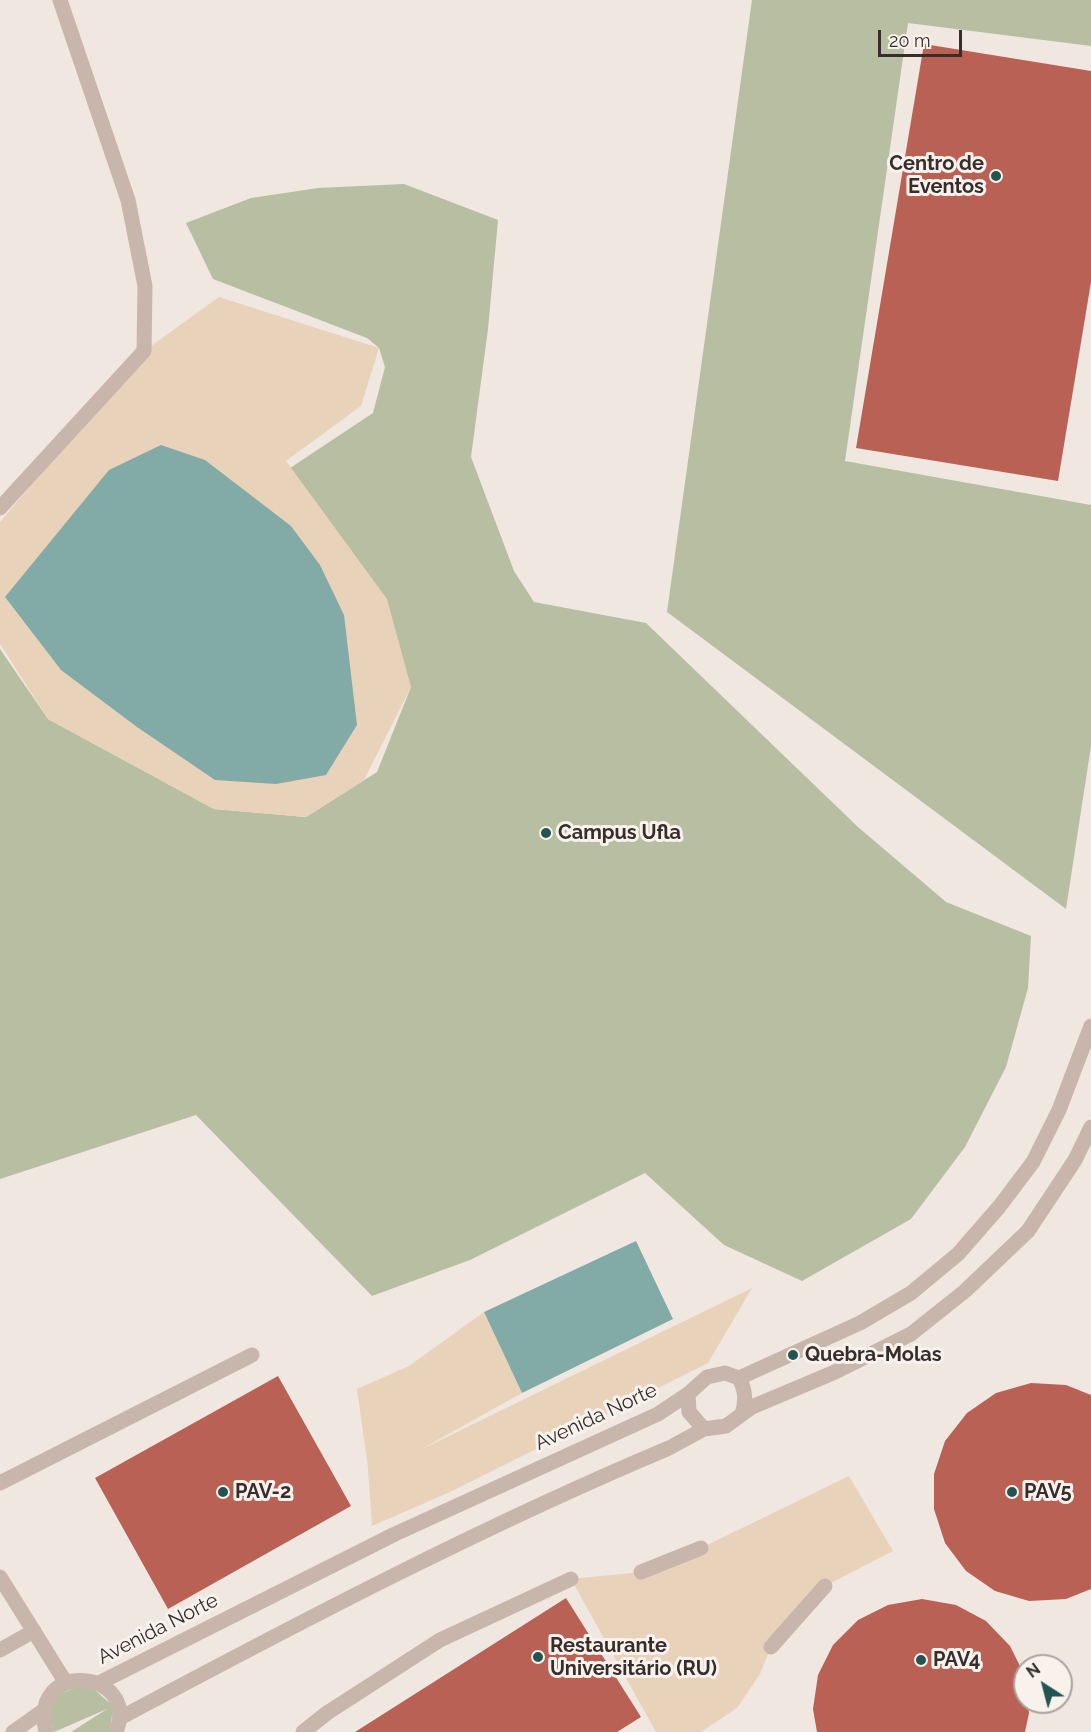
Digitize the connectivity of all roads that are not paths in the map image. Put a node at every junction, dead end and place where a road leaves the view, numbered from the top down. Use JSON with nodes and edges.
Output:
{"nodes":[{"id":1,"x":60,"y":0,"type":"edge"},
{"id":2,"x":0,"y":508,"type":"edge"},
{"id":3,"x":1091,"y":1026,"type":"edge"},
{"id":4,"x":1091,"y":1127,"type":"edge"},
{"id":5,"x":252,"y":1355,"type":"dead end"},
{"id":6,"x":739,"y":1378,"type":"junction"},
{"id":7,"x":688,"y":1394,"type":"junction"},
{"id":8,"x":742,"y":1414,"type":"junction"},
{"id":9,"x":704,"y":1429,"type":"junction"},
{"id":10,"x":0,"y":1483,"type":"edge"},
{"id":11,"x":701,"y":1548,"type":"dead end"},
{"id":12,"x":641,"y":1572,"type":"dead end"},
{"id":13,"x":0,"y":1576,"type":"edge"},
{"id":14,"x":571,"y":1579,"type":"dead end"},
{"id":15,"x":825,"y":1586,"type":"dead end"},
{"id":16,"x":34,"y":1630,"type":"junction"},
{"id":17,"x":771,"y":1647,"type":"dead end"},
{"id":18,"x":0,"y":1650,"type":"edge"},
{"id":19,"x":66,"y":1683,"type":"junction"},
{"id":20,"x":99,"y":1683,"type":"junction"},
{"id":21,"x":44,"y":1710,"type":"junction"},
{"id":22,"x":119,"y":1728,"type":"edge"},
{"id":23,"x":13,"y":1732,"type":"edge"},
{"id":24,"x":46,"y":1732,"type":"edge"},
{"id":25,"x":303,"y":1732,"type":"edge"}],
"edges":[{"from":1,"to":2,"type":"street"},
{"from":3,"to":6,"type":"street","name":"Avenida Norte"},
{"from":4,"to":8,"type":"street"},
{"from":5,"to":10,"type":"street"},
{"from":6,"to":7,"type":"street","name":"Avenida Norte"},
{"from":6,"to":8,"type":"street"},
{"from":7,"to":9,"type":"street"},
{"from":7,"to":20,"type":"street","name":"Avenida Norte"},
{"from":8,"to":9,"type":"street"},
{"from":9,"to":22,"type":"street"},
{"from":11,"to":12,"type":"street"},
{"from":13,"to":16,"type":"street"},
{"from":14,"to":25,"type":"street"},
{"from":15,"to":17,"type":"street"},
{"from":16,"to":18,"type":"street"},
{"from":16,"to":19,"type":"street"},
{"from":19,"to":20,"type":"street"},
{"from":19,"to":21,"type":"street"},
{"from":20,"to":22,"type":"street"},
{"from":21,"to":23,"type":"street"},
{"from":21,"to":24,"type":"street"}]}
